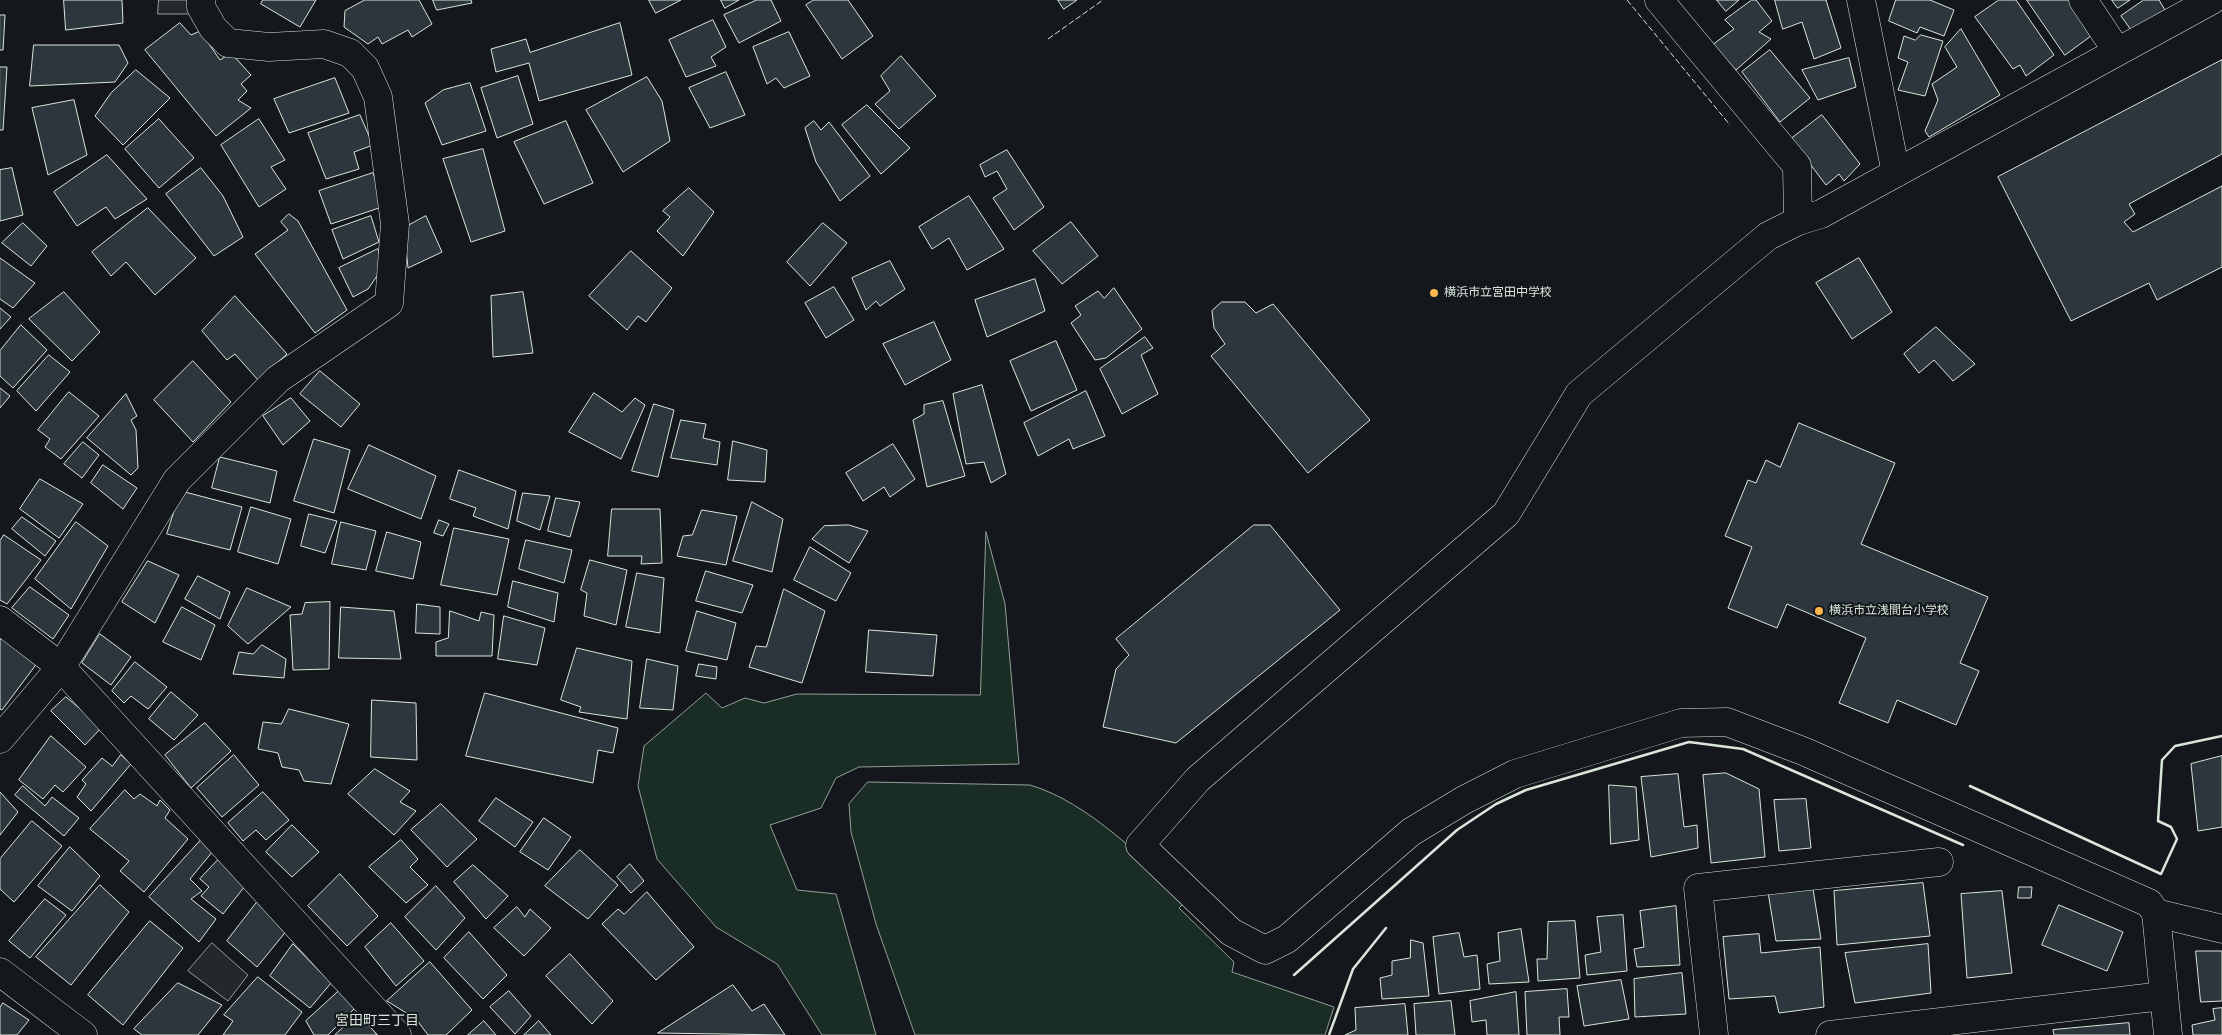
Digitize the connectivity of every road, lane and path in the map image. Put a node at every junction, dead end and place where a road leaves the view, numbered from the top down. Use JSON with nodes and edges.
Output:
{"nodes":[{"id":1,"x":201,"y":0,"type":"edge"},
{"id":2,"x":1659,"y":0,"type":"edge"},
{"id":3,"x":1861,"y":0,"type":"edge"},
{"id":4,"x":2083,"y":0,"type":"edge"},
{"id":5,"x":2212,"y":0,"type":"edge"},
{"id":6,"x":2117,"y":51,"type":"junction"},
{"id":7,"x":1896,"y":173,"type":"junction"},
{"id":8,"x":1798,"y":221,"type":"junction"},
{"id":9,"x":0,"y":620,"type":"edge"},
{"id":10,"x":61,"y":667,"type":"junction"},
{"id":11,"x":0,"y":739,"type":"edge"},
{"id":12,"x":1939,"y":862,"type":"dead end"},
{"id":13,"x":2156,"y":913,"type":"junction"},
{"id":14,"x":2222,"y":929,"type":"edge"},
{"id":15,"x":0,"y":972,"type":"edge"},
{"id":16,"x":2163,"y":996,"type":"junction"},
{"id":17,"x":83,"y":1035,"type":"edge"},
{"id":18,"x":397,"y":1035,"type":"edge"},
{"id":19,"x":1714,"y":1035,"type":"edge"},
{"id":20,"x":1830,"y":1035,"type":"edge"},
{"id":21,"x":2168,"y":1035,"type":"edge"}],
"edges":[{"from":1,"to":10,"type":"street"},
{"from":2,"to":8,"type":"street"},
{"from":3,"to":7,"type":"street"},
{"from":4,"to":6,"type":"street"},
{"from":5,"to":6,"type":"street"},
{"from":6,"to":7,"type":"street"},
{"from":7,"to":8,"type":"street"},
{"from":8,"to":13,"type":"street"},
{"from":9,"to":10,"type":"street"},
{"from":10,"to":11,"type":"street"},
{"from":10,"to":18,"type":"street"},
{"from":12,"to":19,"type":"street"},
{"from":13,"to":14,"type":"street"},
{"from":13,"to":16,"type":"street"},
{"from":15,"to":17,"type":"street"},
{"from":16,"to":20,"type":"street"},
{"from":16,"to":21,"type":"street"}]}
